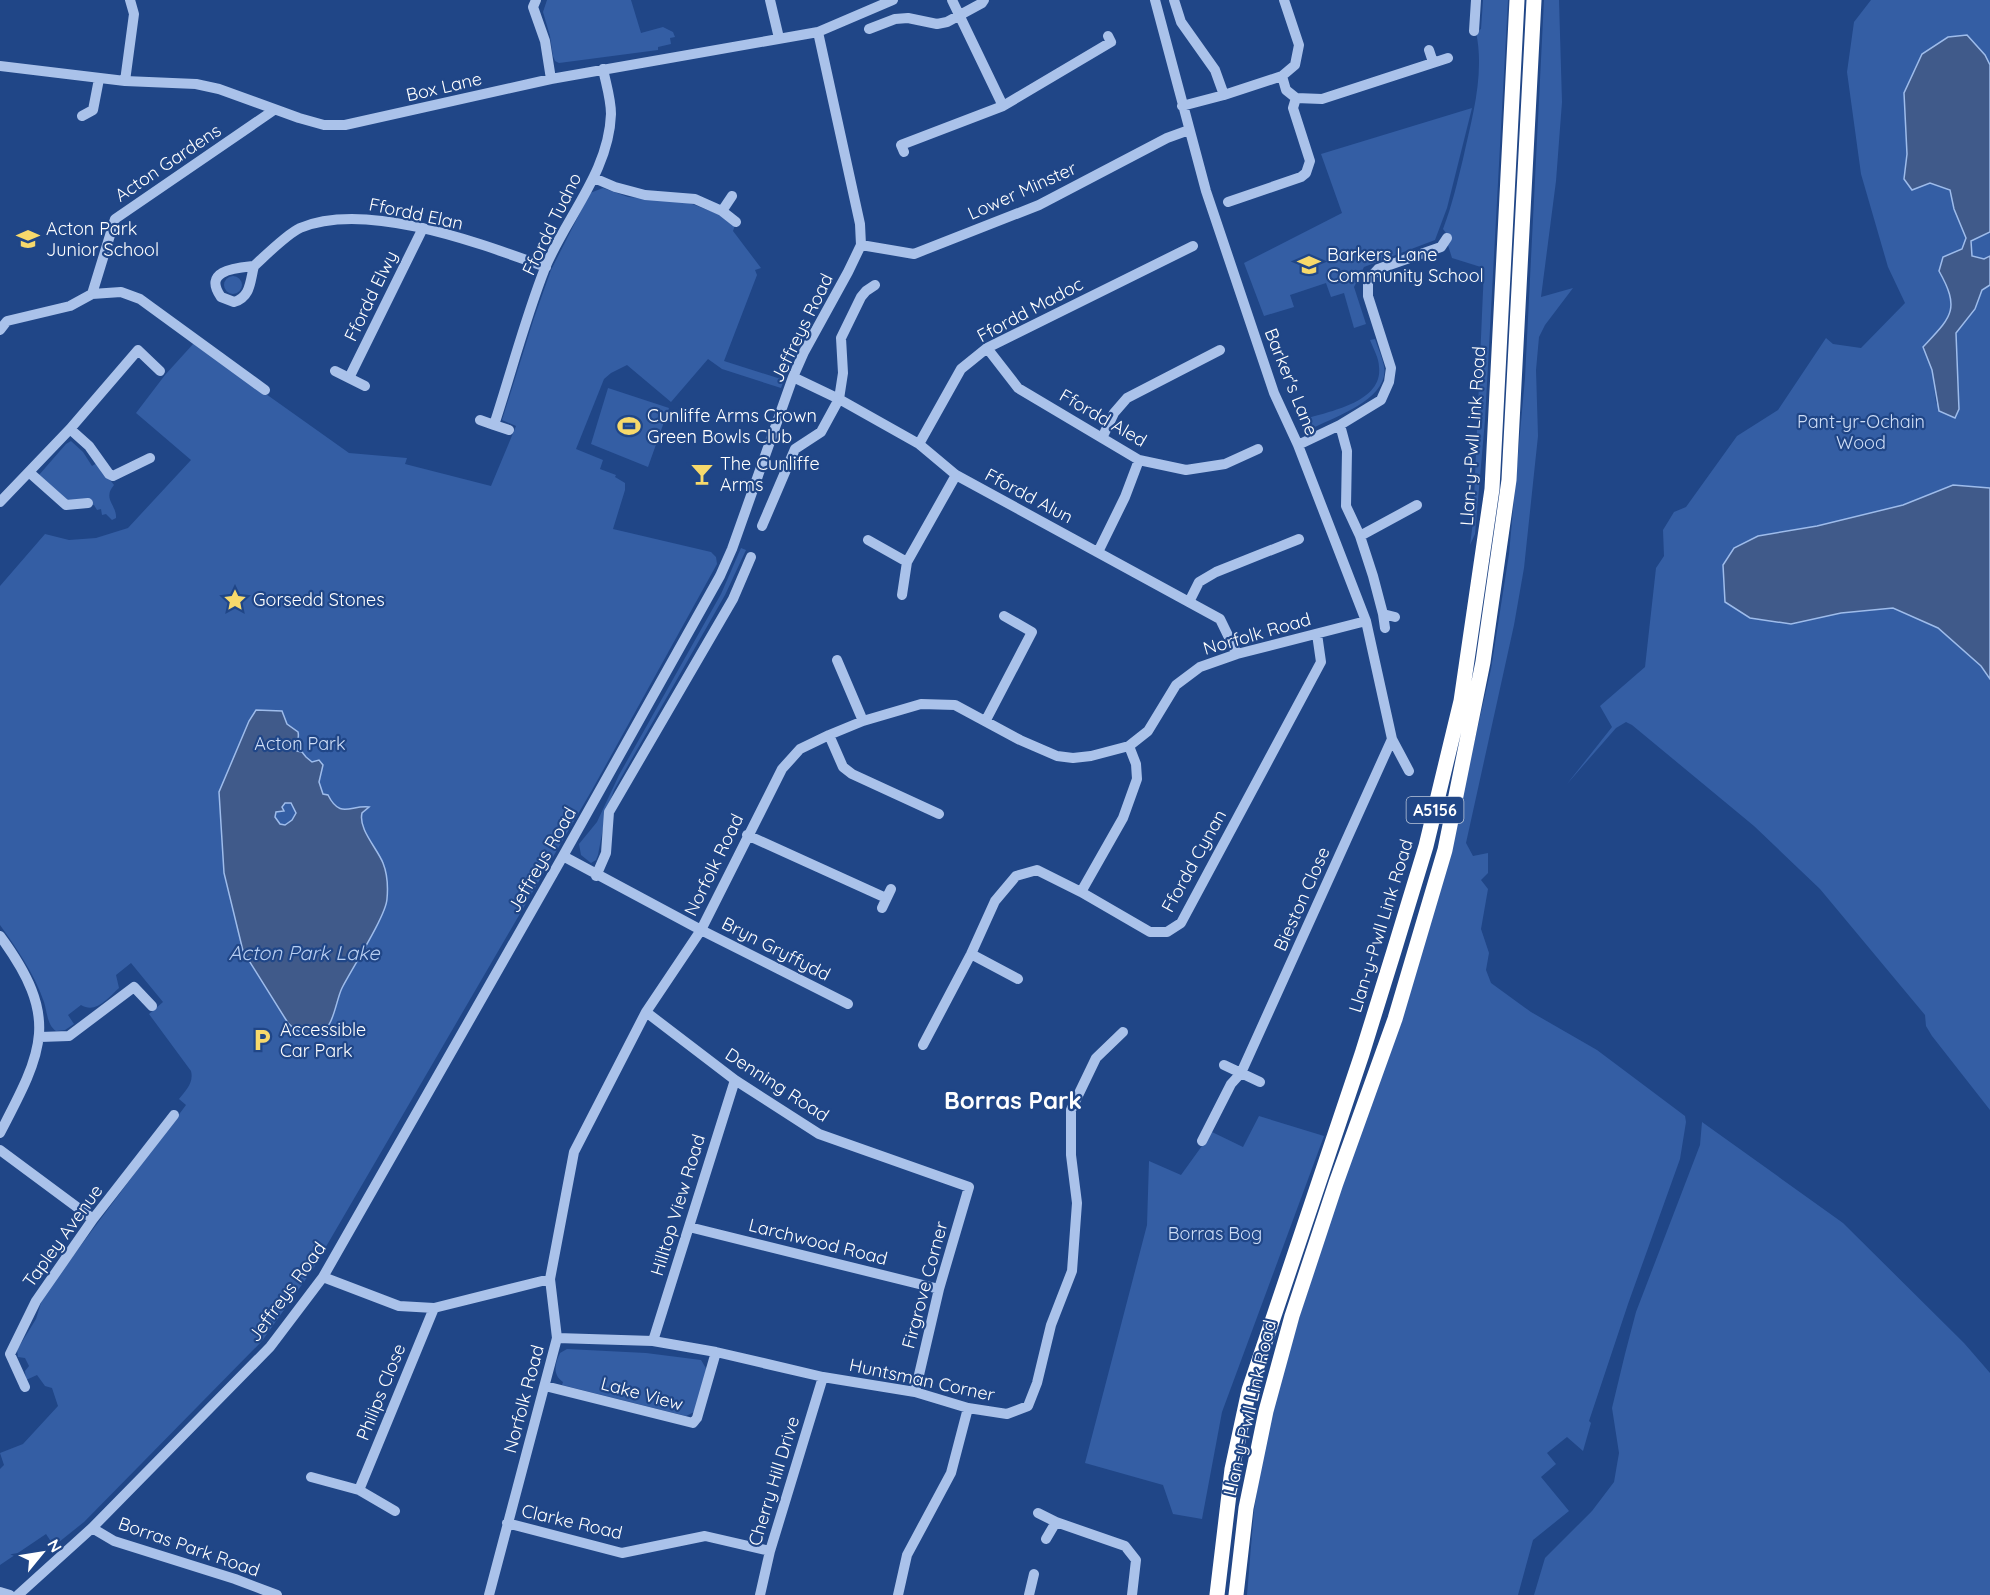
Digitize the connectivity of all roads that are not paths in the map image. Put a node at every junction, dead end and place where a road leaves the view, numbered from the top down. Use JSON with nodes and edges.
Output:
{"nodes":[{"id":1,"x":130,"y":0,"type":"edge"},
{"id":2,"x":536,"y":0,"type":"edge"},
{"id":3,"x":770,"y":0,"type":"edge"},
{"id":4,"x":893,"y":0,"type":"edge"},
{"id":5,"x":952,"y":0,"type":"edge"},
{"id":6,"x":984,"y":0,"type":"edge"},
{"id":7,"x":1155,"y":0,"type":"edge"},
{"id":8,"x":1174,"y":0,"type":"edge"},
{"id":9,"x":1476,"y":0,"type":"edge"},
{"id":10,"x":1517,"y":0,"type":"edge"},
{"id":11,"x":1534,"y":0,"type":"edge"},
{"id":12,"x":1287,"y":1,"type":"edge"},
{"id":13,"x":959,"y":17,"type":"junction"},
{"id":14,"x":1471,"y":25,"type":"dead end"},
{"id":15,"x":870,"y":29,"type":"dead end"},
{"id":16,"x":818,"y":32,"type":"junction"},
{"id":17,"x":779,"y":38,"type":"junction"},
{"id":18,"x":1111,"y":43,"type":"dead end"},
{"id":19,"x":1429,"y":50,"type":"dead end"},
{"id":20,"x":1448,"y":58,"type":"dead end"},
{"id":21,"x":1433,"y":62,"type":"junction"},
{"id":22,"x":0,"y":66,"type":"edge"},
{"id":23,"x":603,"y":69,"type":"junction"},
{"id":24,"x":1282,"y":76,"type":"junction"},
{"id":25,"x":99,"y":79,"type":"junction"},
{"id":26,"x":551,"y":79,"type":"junction"},
{"id":27,"x":125,"y":81,"type":"junction"},
{"id":28,"x":1224,"y":95,"type":"junction"},
{"id":29,"x":1296,"y":98,"type":"junction"},
{"id":30,"x":1003,"y":106,"type":"junction"},
{"id":31,"x":1182,"y":106,"type":"junction"},
{"id":32,"x":274,"y":110,"type":"junction"},
{"id":33,"x":82,"y":116,"type":"dead end"},
{"id":34,"x":1189,"y":130,"type":"junction"},
{"id":35,"x":900,"y":145,"type":"dead end"},
{"id":36,"x":594,"y":178,"type":"junction"},
{"id":37,"x":732,"y":196,"type":"dead end"},
{"id":38,"x":1228,"y":202,"type":"dead end"},
{"id":39,"x":722,"y":211,"type":"junction"},
{"id":40,"x":736,"y":222,"type":"dead end"},
{"id":41,"x":423,"y":228,"type":"junction"},
{"id":42,"x":1447,"y":238,"type":"dead end"},
{"id":43,"x":861,"y":245,"type":"junction"},
{"id":44,"x":1193,"y":246,"type":"dead end"},
{"id":45,"x":254,"y":266,"type":"junction"},
{"id":46,"x":546,"y":267,"type":"junction"},
{"id":47,"x":235,"y":268,"type":"junction"},
{"id":48,"x":249,"y":283,"type":"junction"},
{"id":49,"x":875,"y":285,"type":"dead end"},
{"id":50,"x":92,"y":294,"type":"junction"},
{"id":51,"x":0,"y":330,"type":"edge"},
{"id":52,"x":987,"y":348,"type":"junction"},
{"id":53,"x":1220,"y":350,"type":"dead end"},
{"id":54,"x":160,"y":371,"type":"dead end"},
{"id":55,"x":335,"y":371,"type":"dead end"},
{"id":56,"x":793,"y":377,"type":"junction"},
{"id":57,"x":349,"y":378,"type":"junction"},
{"id":58,"x":365,"y":386,"type":"dead end"},
{"id":59,"x":265,"y":390,"type":"dead end"},
{"id":60,"x":839,"y":399,"type":"junction"},
{"id":61,"x":480,"y":420,"type":"dead end"},
{"id":62,"x":494,"y":425,"type":"junction"},
{"id":63,"x":1340,"y":425,"type":"junction"},
{"id":64,"x":70,"y":429,"type":"junction"},
{"id":65,"x":510,"y":430,"type":"dead end"},
{"id":66,"x":1102,"y":438,"type":"junction"},
{"id":67,"x":919,"y":444,"type":"junction"},
{"id":68,"x":1298,"y":445,"type":"junction"},
{"id":69,"x":1258,"y":450,"type":"dead end"},
{"id":70,"x":150,"y":458,"type":"dead end"},
{"id":71,"x":1139,"y":460,"type":"junction"},
{"id":72,"x":30,"y":473,"type":"junction"},
{"id":73,"x":956,"y":475,"type":"junction"},
{"id":74,"x":0,"y":502,"type":"edge"},
{"id":75,"x":88,"y":503,"type":"dead end"},
{"id":76,"x":1413,"y":520,"type":"dead end"},
{"id":77,"x":762,"y":526,"type":"dead end"},
{"id":78,"x":1360,"y":536,"type":"junction"},
{"id":79,"x":1299,"y":539,"type":"dead end"},
{"id":80,"x":868,"y":540,"type":"dead end"},
{"id":81,"x":1098,"y":552,"type":"junction"},
{"id":82,"x":751,"y":557,"type":"dead end"},
{"id":83,"x":907,"y":562,"type":"junction"},
{"id":84,"x":902,"y":595,"type":"dead end"},
{"id":85,"x":1188,"y":602,"type":"junction"},
{"id":86,"x":1383,"y":614,"type":"junction"},
{"id":87,"x":1004,"y":616,"type":"dead end"},
{"id":88,"x":1395,"y":617,"type":"dead end"},
{"id":89,"x":1366,"y":621,"type":"junction"},
{"id":90,"x":1385,"y":628,"type":"dead end"},
{"id":91,"x":1317,"y":634,"type":"junction"},
{"id":92,"x":1237,"y":654,"type":"junction"},
{"id":93,"x":837,"y":660,"type":"dead end"},
{"id":94,"x":986,"y":720,"type":"junction"},
{"id":95,"x":863,"y":721,"type":"junction"},
{"id":96,"x":829,"y":735,"type":"junction"},
{"id":97,"x":1392,"y":739,"type":"junction"},
{"id":98,"x":1129,"y":746,"type":"junction"},
{"id":99,"x":1409,"y":771,"type":"dead end"},
{"id":100,"x":939,"y":814,"type":"dead end"},
{"id":101,"x":747,"y":835,"type":"junction"},
{"id":102,"x":563,"y":856,"type":"junction"},
{"id":103,"x":597,"y":876,"type":"junction"},
{"id":104,"x":1081,"y":892,"type":"junction"},
{"id":105,"x":886,"y":899,"type":"dead end"},
{"id":106,"x":701,"y":930,"type":"junction"},
{"id":107,"x":0,"y":936,"type":"edge"},
{"id":108,"x":971,"y":954,"type":"junction"},
{"id":109,"x":1018,"y":979,"type":"dead end"},
{"id":110,"x":847,"y":1004,"type":"dead end"},
{"id":111,"x":152,"y":1006,"type":"dead end"},
{"id":112,"x":646,"y":1012,"type":"junction"},
{"id":113,"x":1123,"y":1032,"type":"dead end"},
{"id":114,"x":40,"y":1036,"type":"junction"},
{"id":115,"x":923,"y":1045,"type":"dead end"},
{"id":116,"x":1224,"y":1065,"type":"dead end"},
{"id":117,"x":1241,"y":1073,"type":"junction"},
{"id":118,"x":735,"y":1080,"type":"junction"},
{"id":119,"x":1260,"y":1082,"type":"dead end"},
{"id":120,"x":174,"y":1115,"type":"dead end"},
{"id":121,"x":0,"y":1133,"type":"edge"},
{"id":122,"x":1202,"y":1141,"type":"dead end"},
{"id":123,"x":0,"y":1150,"type":"edge"},
{"id":124,"x":969,"y":1187,"type":"joint"},
{"id":125,"x":93,"y":1219,"type":"junction"},
{"id":126,"x":689,"y":1227,"type":"junction"},
{"id":127,"x":323,"y":1277,"type":"junction"},
{"id":128,"x":550,"y":1280,"type":"junction"},
{"id":129,"x":939,"y":1289,"type":"junction"},
{"id":130,"x":434,"y":1308,"type":"junction"},
{"id":131,"x":556,"y":1338,"type":"junction"},
{"id":132,"x":654,"y":1341,"type":"junction"},
{"id":133,"x":716,"y":1352,"type":"junction"},
{"id":134,"x":823,"y":1377,"type":"junction"},
{"id":135,"x":545,"y":1386,"type":"junction"},
{"id":136,"x":25,"y":1387,"type":"dead end"},
{"id":137,"x":915,"y":1392,"type":"junction"},
{"id":138,"x":968,"y":1408,"type":"junction"},
{"id":139,"x":310,"y":1477,"type":"dead end"},
{"id":140,"x":359,"y":1490,"type":"junction"},
{"id":141,"x":395,"y":1512,"type":"dead end"},
{"id":142,"x":1038,"y":1513,"type":"dead end"},
{"id":143,"x":1056,"y":1522,"type":"junction"},
{"id":144,"x":507,"y":1523,"type":"junction"},
{"id":145,"x":92,"y":1528,"type":"junction"},
{"id":146,"x":1046,"y":1539,"type":"dead end"},
{"id":147,"x":770,"y":1551,"type":"junction"},
{"id":148,"x":1034,"y":1574,"type":"dead end"},
{"id":149,"x":0,"y":1592,"type":"edge"},
{"id":150,"x":10,"y":1595,"type":"edge"},
{"id":151,"x":18,"y":1595,"type":"edge"},
{"id":152,"x":277,"y":1595,"type":"edge"},
{"id":153,"x":489,"y":1595,"type":"edge"},
{"id":154,"x":760,"y":1595,"type":"edge"},
{"id":155,"x":898,"y":1595,"type":"edge"},
{"id":156,"x":1029,"y":1595,"type":"edge"},
{"id":157,"x":1132,"y":1595,"type":"edge"},
{"id":158,"x":1217,"y":1595,"type":"edge"},
{"id":159,"x":1236,"y":1595,"type":"edge"}],
"edges":[{"from":1,"to":27,"type":"street"},
{"from":2,"to":26,"type":"street"},
{"from":3,"to":17,"type":"street"},
{"from":4,"to":16,"type":"street","name":"Box Lane"},
{"from":5,"to":13,"type":"street"},
{"from":6,"to":13,"type":"street"},
{"from":7,"to":31,"type":"street","name":"Barker's Lane"},
{"from":8,"to":28,"type":"street"},
{"from":9,"to":14,"type":"street"},
{"from":10,"to":158,"type":"highway","name":"Llan-y-Pwll Link Road","number":"A5156"},
{"from":11,"to":159,"type":"highway","name":"Llan-y-Pwll Link Road","number":"A5156"},
{"from":12,"to":24,"type":"street"},
{"from":13,"to":15,"type":"street"},
{"from":13,"to":30,"type":"street"},
{"from":16,"to":17,"type":"street","name":"Box Lane"},
{"from":16,"to":43,"type":"street"},
{"from":17,"to":23,"type":"street","name":"Box Lane"},
{"from":18,"to":30,"type":"street"},
{"from":19,"to":21,"type":"street"},
{"from":20,"to":21,"type":"street"},
{"from":21,"to":29,"type":"street"},
{"from":22,"to":25,"type":"street","name":"Box Lane"},
{"from":23,"to":26,"type":"street","name":"Box Lane"},
{"from":23,"to":36,"type":"street","name":"Ffordd Tudno"},
{"from":24,"to":28,"type":"street"},
{"from":24,"to":29,"type":"street"},
{"from":25,"to":27,"type":"street","name":"Box Lane"},
{"from":25,"to":33,"type":"street"},
{"from":26,"to":32,"type":"street","name":"Box Lane"},
{"from":27,"to":32,"type":"street","name":"Box Lane"},
{"from":28,"to":31,"type":"street"},
{"from":29,"to":38,"type":"street"},
{"from":30,"to":35,"type":"street"},
{"from":31,"to":34,"type":"street","name":"Barker's Lane"},
{"from":32,"to":50,"type":"street","name":"Acton Gardens"},
{"from":34,"to":43,"type":"street","name":"Lower Minster"},
{"from":34,"to":68,"type":"street","name":"Barker's Lane"},
{"from":36,"to":39,"type":"street"},
{"from":36,"to":46,"type":"street","name":"Ffordd Tudno"},
{"from":37,"to":39,"type":"street"},
{"from":39,"to":40,"type":"street"},
{"from":41,"to":45,"type":"street","name":"Ffordd Elan"},
{"from":41,"to":46,"type":"street","name":"Ffordd Elan"},
{"from":41,"to":57,"type":"street","name":"Ffordd Elwy"},
{"from":42,"to":63,"type":"street"},
{"from":43,"to":56,"type":"street","name":"Jeffreys Road"},
{"from":44,"to":52,"type":"street","name":"Ffordd Madoc"},
{"from":45,"to":47,"type":"street"},
{"from":45,"to":48,"type":"street"},
{"from":46,"to":62,"type":"street","name":"Ffordd Tudno"},
{"from":47,"to":48,"type":"street"},
{"from":47,"to":48,"type":"street"},
{"from":49,"to":60,"type":"street"},
{"from":50,"to":51,"type":"street"},
{"from":50,"to":59,"type":"street"},
{"from":52,"to":66,"type":"street","name":"Ffordd Aled"},
{"from":52,"to":67,"type":"street","name":"Ffordd Madoc"},
{"from":53,"to":66,"type":"street"},
{"from":54,"to":64,"type":"street"},
{"from":55,"to":57,"type":"street"},
{"from":56,"to":60,"type":"street","name":"Ffordd Alun"},
{"from":56,"to":102,"type":"street","name":"Jeffreys Road"},
{"from":57,"to":58,"type":"street"},
{"from":60,"to":67,"type":"street","name":"Ffordd Alun"},
{"from":60,"to":77,"type":"street"},
{"from":61,"to":62,"type":"street"},
{"from":62,"to":65,"type":"street"},
{"from":63,"to":68,"type":"street"},
{"from":63,"to":78,"type":"street"},
{"from":64,"to":70,"type":"street"},
{"from":64,"to":72,"type":"street"},
{"from":66,"to":71,"type":"street","name":"Ffordd Aled"},
{"from":67,"to":73,"type":"street","name":"Ffordd Alun"},
{"from":68,"to":89,"type":"street","name":"Barker's Lane"},
{"from":69,"to":71,"type":"street","name":"Ffordd Aled"},
{"from":71,"to":81,"type":"street"},
{"from":72,"to":74,"type":"street"},
{"from":72,"to":75,"type":"street"},
{"from":73,"to":81,"type":"street","name":"Ffordd Alun"},
{"from":73,"to":83,"type":"street"},
{"from":76,"to":78,"type":"street"},
{"from":78,"to":86,"type":"street"},
{"from":79,"to":85,"type":"street"},
{"from":80,"to":83,"type":"street"},
{"from":81,"to":85,"type":"street","name":"Ffordd Alun"},
{"from":82,"to":103,"type":"street"},
{"from":83,"to":84,"type":"street"},
{"from":85,"to":92,"type":"street","name":"Ffordd Alun"},
{"from":86,"to":88,"type":"street"},
{"from":86,"to":90,"type":"street"},
{"from":87,"to":94,"type":"street"},
{"from":89,"to":91,"type":"street","name":"Norfolk Road"},
{"from":89,"to":97,"type":"street","name":"Barker's Lane"},
{"from":91,"to":92,"type":"street","name":"Norfolk Road"},
{"from":91,"to":104,"type":"street","name":"Ffordd Cynan"},
{"from":92,"to":98,"type":"street","name":"Norfolk Road"},
{"from":93,"to":95,"type":"street"},
{"from":94,"to":95,"type":"street","name":"Norfolk Road"},
{"from":94,"to":98,"type":"street","name":"Norfolk Road"},
{"from":95,"to":96,"type":"street","name":"Norfolk Road"},
{"from":96,"to":100,"type":"street"},
{"from":96,"to":101,"type":"street","name":"Norfolk Road"},
{"from":97,"to":99,"type":"street","name":"Barker's Lane"},
{"from":97,"to":117,"type":"street","name":"Bieston Close"},
{"from":98,"to":104,"type":"street"},
{"from":101,"to":105,"type":"street"},
{"from":101,"to":106,"type":"street","name":"Norfolk Road"},
{"from":102,"to":103,"type":"street","name":"Bryn Gryffydd"},
{"from":102,"to":127,"type":"street","name":"Jeffreys Road"},
{"from":103,"to":106,"type":"street","name":"Bryn Gryffydd"},
{"from":104,"to":108,"type":"street","name":"Ffordd Cynan"},
{"from":106,"to":110,"type":"street","name":"Bryn Gryffydd"},
{"from":106,"to":112,"type":"street","name":"Norfolk Road"},
{"from":107,"to":114,"type":"street"},
{"from":108,"to":109,"type":"street"},
{"from":108,"to":115,"type":"street","name":"Ffordd Cynan"},
{"from":111,"to":114,"type":"street"},
{"from":112,"to":118,"type":"street","name":"Denning Road"},
{"from":112,"to":128,"type":"street","name":"Norfolk Road"},
{"from":113,"to":138,"type":"street","name":"Huntsman Corner"},
{"from":114,"to":121,"type":"street"},
{"from":116,"to":117,"type":"street"},
{"from":117,"to":119,"type":"street"},
{"from":117,"to":122,"type":"street","name":"Bieston Close"},
{"from":118,"to":124,"type":"street","name":"Denning Road"},
{"from":118,"to":126,"type":"street","name":"Hilltop View Road"},
{"from":120,"to":125,"type":"street","name":"Tapley Avenue"},
{"from":123,"to":125,"type":"street"},
{"from":124,"to":129,"type":"street","name":"Firgrove Corner"},
{"from":125,"to":136,"type":"street","name":"Tapley Avenue"},
{"from":126,"to":129,"type":"street","name":"Larchwood Road"},
{"from":126,"to":132,"type":"street","name":"Hilltop View Road"},
{"from":127,"to":130,"type":"street"},
{"from":127,"to":145,"type":"street","name":"Jeffreys Road"},
{"from":128,"to":130,"type":"street"},
{"from":128,"to":131,"type":"street","name":"Norfolk Road"},
{"from":129,"to":137,"type":"street","name":"Firgrove Corner"},
{"from":130,"to":140,"type":"street","name":"Philips Close"},
{"from":131,"to":132,"type":"street","name":"Huntsman Corner"},
{"from":131,"to":135,"type":"street","name":"Norfolk Road"},
{"from":132,"to":133,"type":"street","name":"Huntsman Corner"},
{"from":133,"to":134,"type":"street","name":"Huntsman Corner"},
{"from":133,"to":135,"type":"street","name":"Lake View"},
{"from":134,"to":137,"type":"street","name":"Huntsman Corner"},
{"from":134,"to":147,"type":"street","name":"Cherry Hill Drive"},
{"from":135,"to":144,"type":"street","name":"Norfolk Road"},
{"from":137,"to":138,"type":"street","name":"Huntsman Corner"},
{"from":138,"to":155,"type":"street"},
{"from":139,"to":140,"type":"street"},
{"from":140,"to":141,"type":"street"},
{"from":142,"to":143,"type":"street"},
{"from":143,"to":146,"type":"street"},
{"from":143,"to":157,"type":"street"},
{"from":144,"to":147,"type":"street","name":"Clarke Road"},
{"from":144,"to":153,"type":"street","name":"Norfolk Road"},
{"from":145,"to":151,"type":"street","name":"Jeffreys Road"},
{"from":145,"to":152,"type":"street","name":"Borras Park Road"},
{"from":147,"to":154,"type":"street","name":"Cherry Hill Drive"},
{"from":148,"to":156,"type":"street"},
{"from":149,"to":150,"type":"street"}]}
